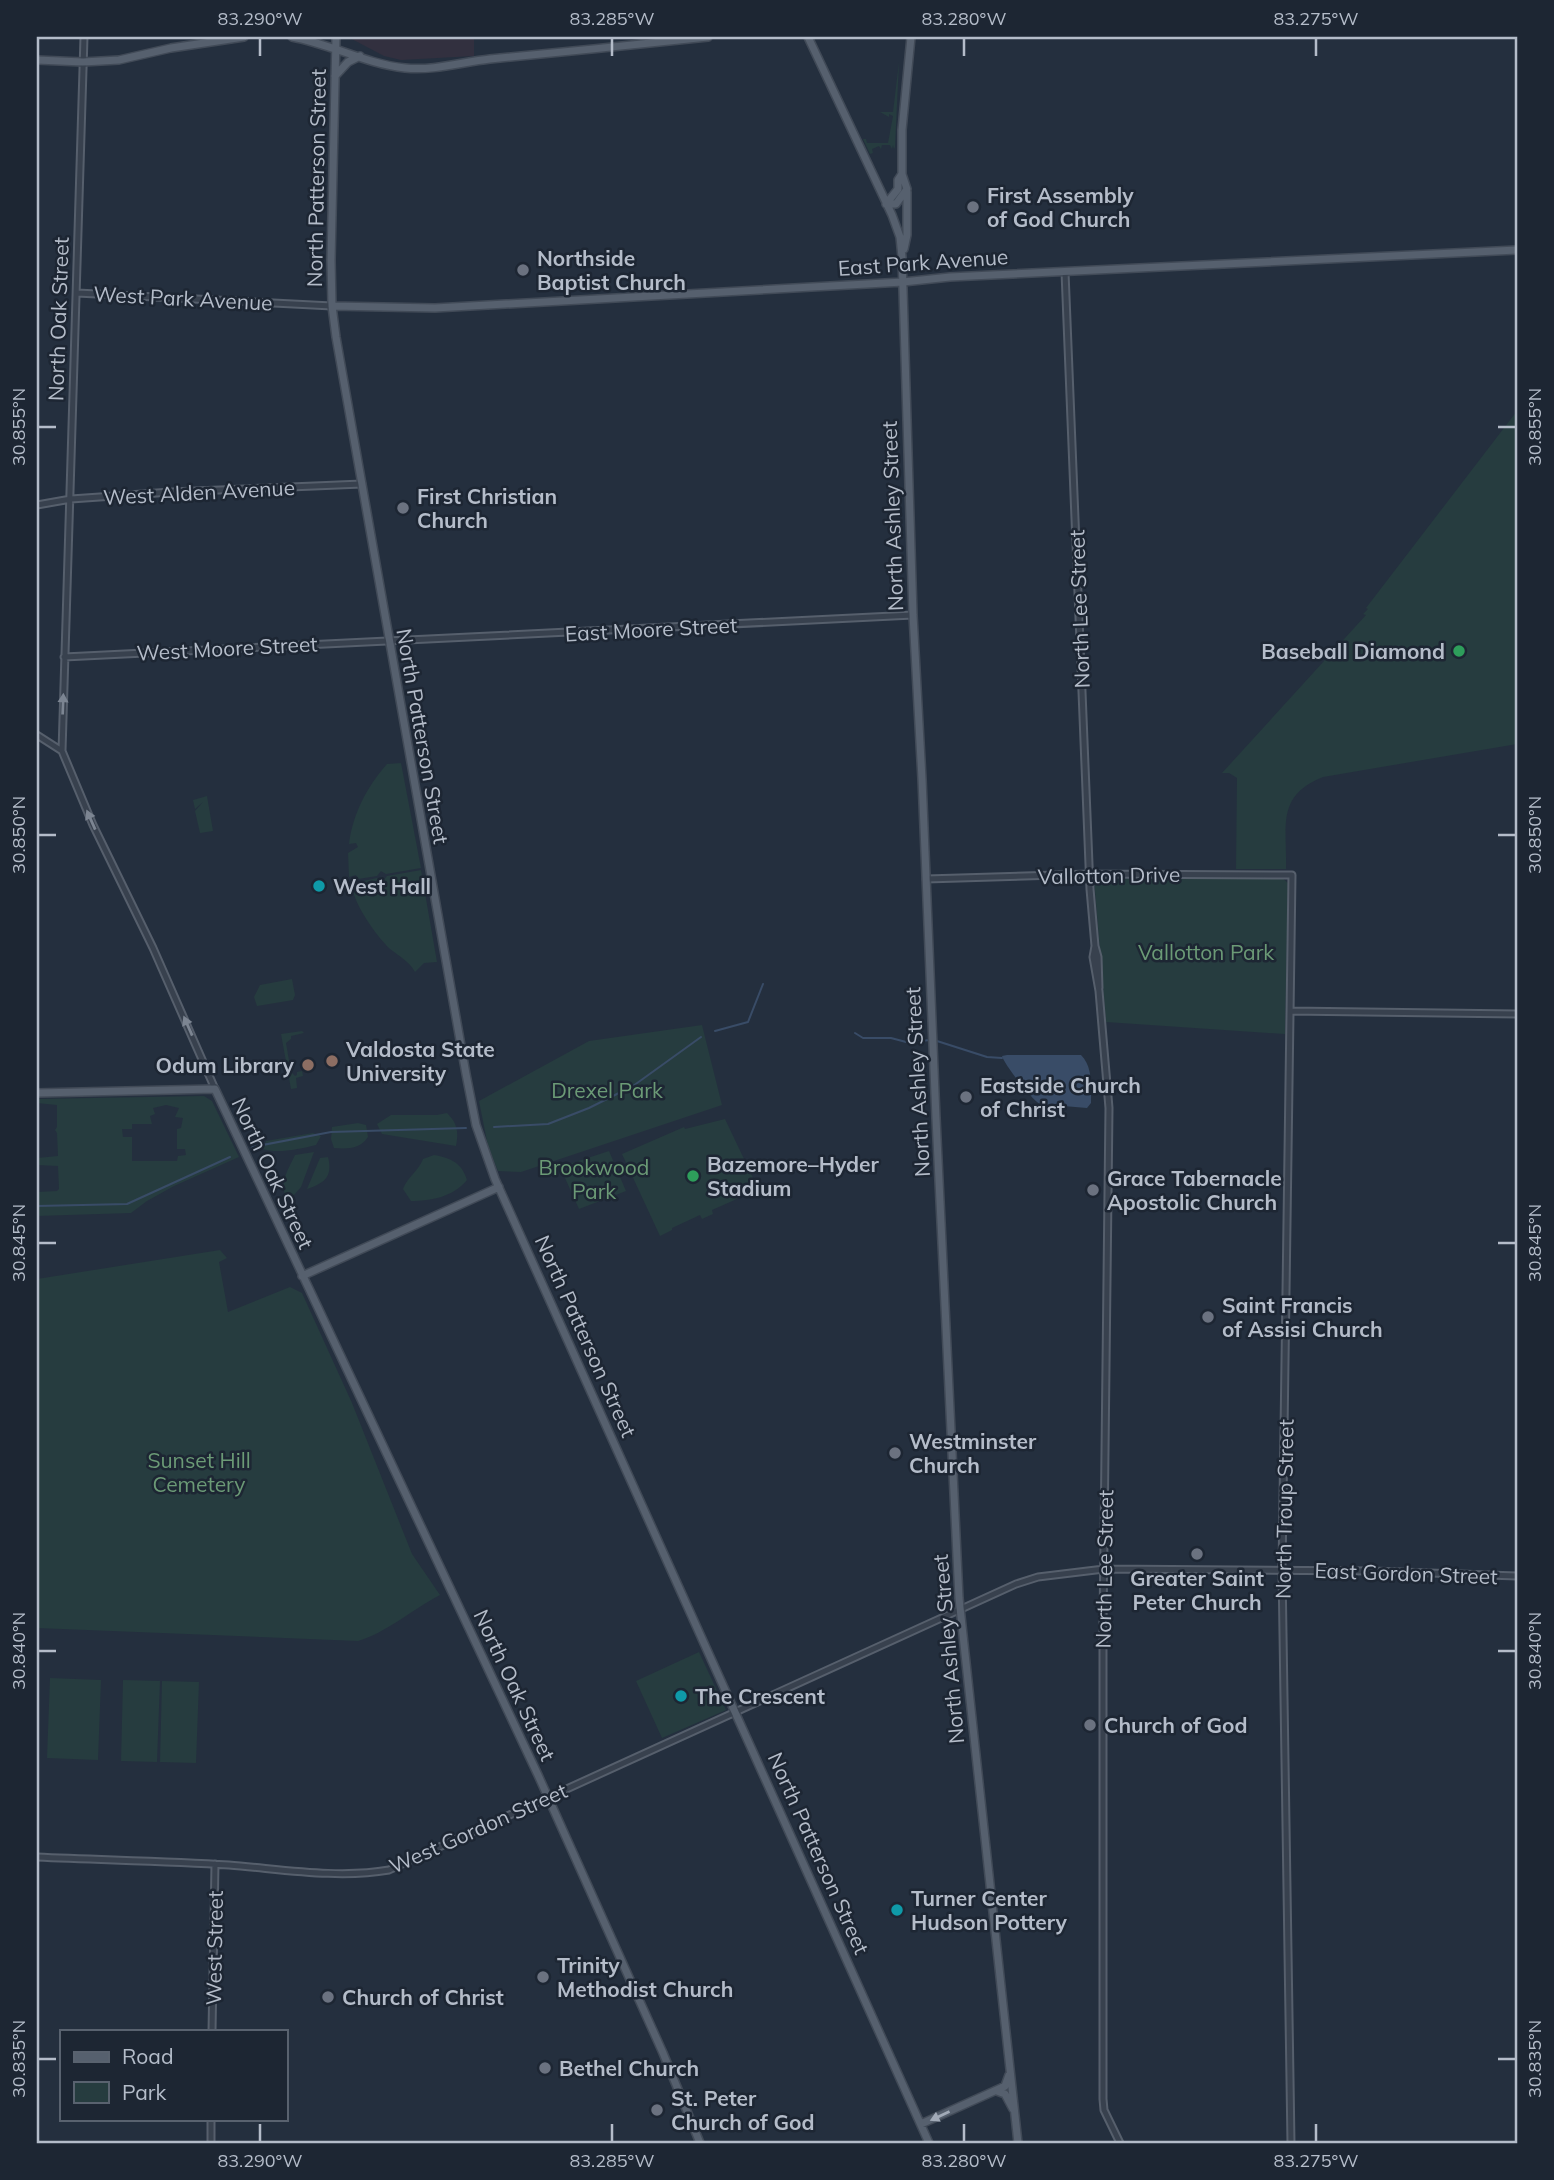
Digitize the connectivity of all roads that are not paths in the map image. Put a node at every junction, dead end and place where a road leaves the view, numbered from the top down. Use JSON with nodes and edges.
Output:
{"nodes":[{"id":1,"x":84,"y":37,"type":"edge"},
{"id":2,"x":244,"y":37,"type":"edge"},
{"id":3,"x":292,"y":37,"type":"edge"},
{"id":4,"x":335,"y":37,"type":"edge"},
{"id":5,"x":708,"y":37,"type":"edge"},
{"id":6,"x":808,"y":37,"type":"edge"},
{"id":7,"x":911,"y":37,"type":"edge"},
{"id":8,"x":335,"y":47,"type":"junction"},
{"id":9,"x":360,"y":56,"type":"junction"},
{"id":10,"x":37,"y":60,"type":"edge"},
{"id":11,"x":83,"y":62,"type":"junction"},
{"id":12,"x":334,"y":77,"type":"junction"},
{"id":13,"x":902,"y":174,"type":"junction"},
{"id":14,"x":907,"y":189,"type":"junction"},
{"id":15,"x":886,"y":204,"type":"junction"},
{"id":16,"x":1517,"y":250,"type":"edge"},
{"id":17,"x":902,"y":257,"type":"junction"},
{"id":18,"x":1065,"y":272,"type":"junction"},
{"id":19,"x":903,"y":282,"type":"junction"},
{"id":20,"x":77,"y":293,"type":"junction"},
{"id":21,"x":332,"y":306,"type":"junction"},
{"id":22,"x":362,"y":484,"type":"junction"},
{"id":23,"x":71,"y":499,"type":"junction"},
{"id":24,"x":37,"y":505,"type":"edge"},
{"id":25,"x":913,"y":615,"type":"junction"},
{"id":26,"x":389,"y":641,"type":"junction"},
{"id":27,"x":64,"y":657,"type":"junction"},
{"id":28,"x":37,"y":735,"type":"edge"},
{"id":29,"x":62,"y":751,"type":"junction"},
{"id":30,"x":1090,"y":874,"type":"junction"},
{"id":31,"x":1292,"y":875,"type":"joint"},
{"id":32,"x":926,"y":879,"type":"junction"},
{"id":33,"x":1290,"y":1011,"type":"junction"},
{"id":34,"x":1517,"y":1014,"type":"edge"},
{"id":35,"x":215,"y":1089,"type":"junction"},
{"id":36,"x":37,"y":1093,"type":"edge"},
{"id":37,"x":499,"y":1187,"type":"junction"},
{"id":38,"x":302,"y":1276,"type":"junction"},
{"id":39,"x":1104,"y":1569,"type":"junction"},
{"id":40,"x":1282,"y":1570,"type":"junction"},
{"id":41,"x":1517,"y":1576,"type":"edge"},
{"id":42,"x":960,"y":1610,"type":"junction"},
{"id":43,"x":736,"y":1712,"type":"junction"},
{"id":44,"x":548,"y":1798,"type":"junction"},
{"id":45,"x":37,"y":1857,"type":"edge"},
{"id":46,"x":215,"y":1864,"type":"junction"},
{"id":47,"x":212,"y":2030,"type":"edge"},
{"id":48,"x":1009,"y":2072,"type":"junction"},
{"id":49,"x":996,"y":2091,"type":"junction"},
{"id":50,"x":1015,"y":2113,"type":"junction"},
{"id":51,"x":211,"y":2120,"type":"edge"},
{"id":52,"x":921,"y":2124,"type":"junction"},
{"id":53,"x":211,"y":2143,"type":"edge"},
{"id":54,"x":700,"y":2143,"type":"edge"},
{"id":55,"x":929,"y":2143,"type":"edge"},
{"id":56,"x":1018,"y":2143,"type":"edge"},
{"id":57,"x":1120,"y":2143,"type":"edge"},
{"id":58,"x":1291,"y":2143,"type":"edge"}],
"edges":[{"from":1,"to":11,"type":"street","name":"North Oak Street"},
{"from":2,"to":11,"type":"main road"},
{"from":3,"to":8,"type":"main road"},
{"from":4,"to":8,"type":"main road","name":"North Patterson Street"},
{"from":5,"to":9,"type":"main road"},
{"from":6,"to":15,"type":"main road","name":"North Ashley Street"},
{"from":7,"to":13,"type":"main road"},
{"from":8,"to":9,"type":"main road"},
{"from":8,"to":12,"type":"main road","name":"North Patterson Street"},
{"from":9,"to":12,"type":"main road"},
{"from":10,"to":11,"type":"main road"},
{"from":11,"to":20,"type":"street","name":"North Oak Street"},
{"from":12,"to":21,"type":"main road","name":"North Patterson Street"},
{"from":13,"to":14,"type":"main road"},
{"from":13,"to":15,"type":"main road"},
{"from":14,"to":15,"type":"main road"},
{"from":14,"to":17,"type":"main road"},
{"from":15,"to":17,"type":"main road","name":"North Ashley Street"},
{"from":16,"to":18,"type":"main road","name":"East Park Avenue"},
{"from":17,"to":19,"type":"main road","name":"North Ashley Street"},
{"from":18,"to":19,"type":"main road","name":"East Park Avenue"},
{"from":18,"to":30,"type":"street","name":"North Lee Street"},
{"from":19,"to":21,"type":"main road","name":"East Park Avenue"},
{"from":19,"to":25,"type":"main road","name":"North Ashley Street"},
{"from":20,"to":21,"type":"street","name":"West Park Avenue"},
{"from":20,"to":23,"type":"street","name":"North Oak Street"},
{"from":21,"to":22,"type":"main road","name":"North Patterson Street"},
{"from":22,"to":23,"type":"street","name":"West Alden Avenue"},
{"from":22,"to":26,"type":"main road","name":"North Patterson Street"},
{"from":23,"to":24,"type":"street","name":"West Alden Avenue"},
{"from":23,"to":27,"type":"street","name":"North Oak Street"},
{"from":25,"to":26,"type":"street","name":"East Moore Street"},
{"from":25,"to":32,"type":"main road","name":"North Ashley Street"},
{"from":26,"to":27,"type":"street","name":"West Moore Street"},
{"from":26,"to":37,"type":"main road","name":"North Patterson Street"},
{"from":29,"to":27,"type":"street","name":"North Oak Street","one_way":true},
{"from":28,"to":29,"type":"street"},
{"from":35,"to":29,"type":"street","name":"North Oak Street","one_way":true},
{"from":30,"to":31,"type":"street","name":"Vallotton Drive"},
{"from":30,"to":32,"type":"street","name":"Vallotton Drive"},
{"from":30,"to":39,"type":"street","name":"North Lee Street"},
{"from":31,"to":33,"type":"street","name":"North Troup Street"},
{"from":32,"to":42,"type":"main road","name":"North Ashley Street"},
{"from":33,"to":34,"type":"street"},
{"from":33,"to":40,"type":"street","name":"North Troup Street"},
{"from":35,"to":36,"type":"main road"},
{"from":35,"to":38,"type":"main road","name":"North Oak Street"},
{"from":37,"to":38,"type":"main road"},
{"from":37,"to":43,"type":"main road","name":"North Patterson Street"},
{"from":38,"to":44,"type":"main road","name":"North Oak Street"},
{"from":39,"to":40,"type":"street","name":"East Gordon Street"},
{"from":39,"to":42,"type":"street","name":"East Gordon Street"},
{"from":39,"to":57,"type":"street","name":"North Lee Street"},
{"from":40,"to":41,"type":"street","name":"East Gordon Street"},
{"from":40,"to":58,"type":"street","name":"North Troup Street"},
{"from":42,"to":43,"type":"street","name":"East Gordon Street"},
{"from":42,"to":48,"type":"main road","name":"North Ashley Street"},
{"from":43,"to":44,"type":"street","name":"West Gordon Street"},
{"from":43,"to":52,"type":"main road","name":"North Patterson Street"},
{"from":44,"to":46,"type":"street","name":"West Gordon Street"},
{"from":44,"to":54,"type":"main road","name":"North Oak Street"},
{"from":45,"to":46,"type":"street","name":"West Gordon Street"},
{"from":46,"to":47,"type":"street","name":"West Street"},
{"from":48,"to":49,"type":"main road"},
{"from":48,"to":50,"type":"main road","name":"North Ashley Street"},
{"from":49,"to":50,"type":"main road"},
{"from":49,"to":52,"type":"main road","one_way":true},
{"from":50,"to":56,"type":"main road","name":"North Ashley Street"},
{"from":51,"to":53,"type":"street"},
{"from":52,"to":55,"type":"main road","name":"North Patterson Street"}]}
